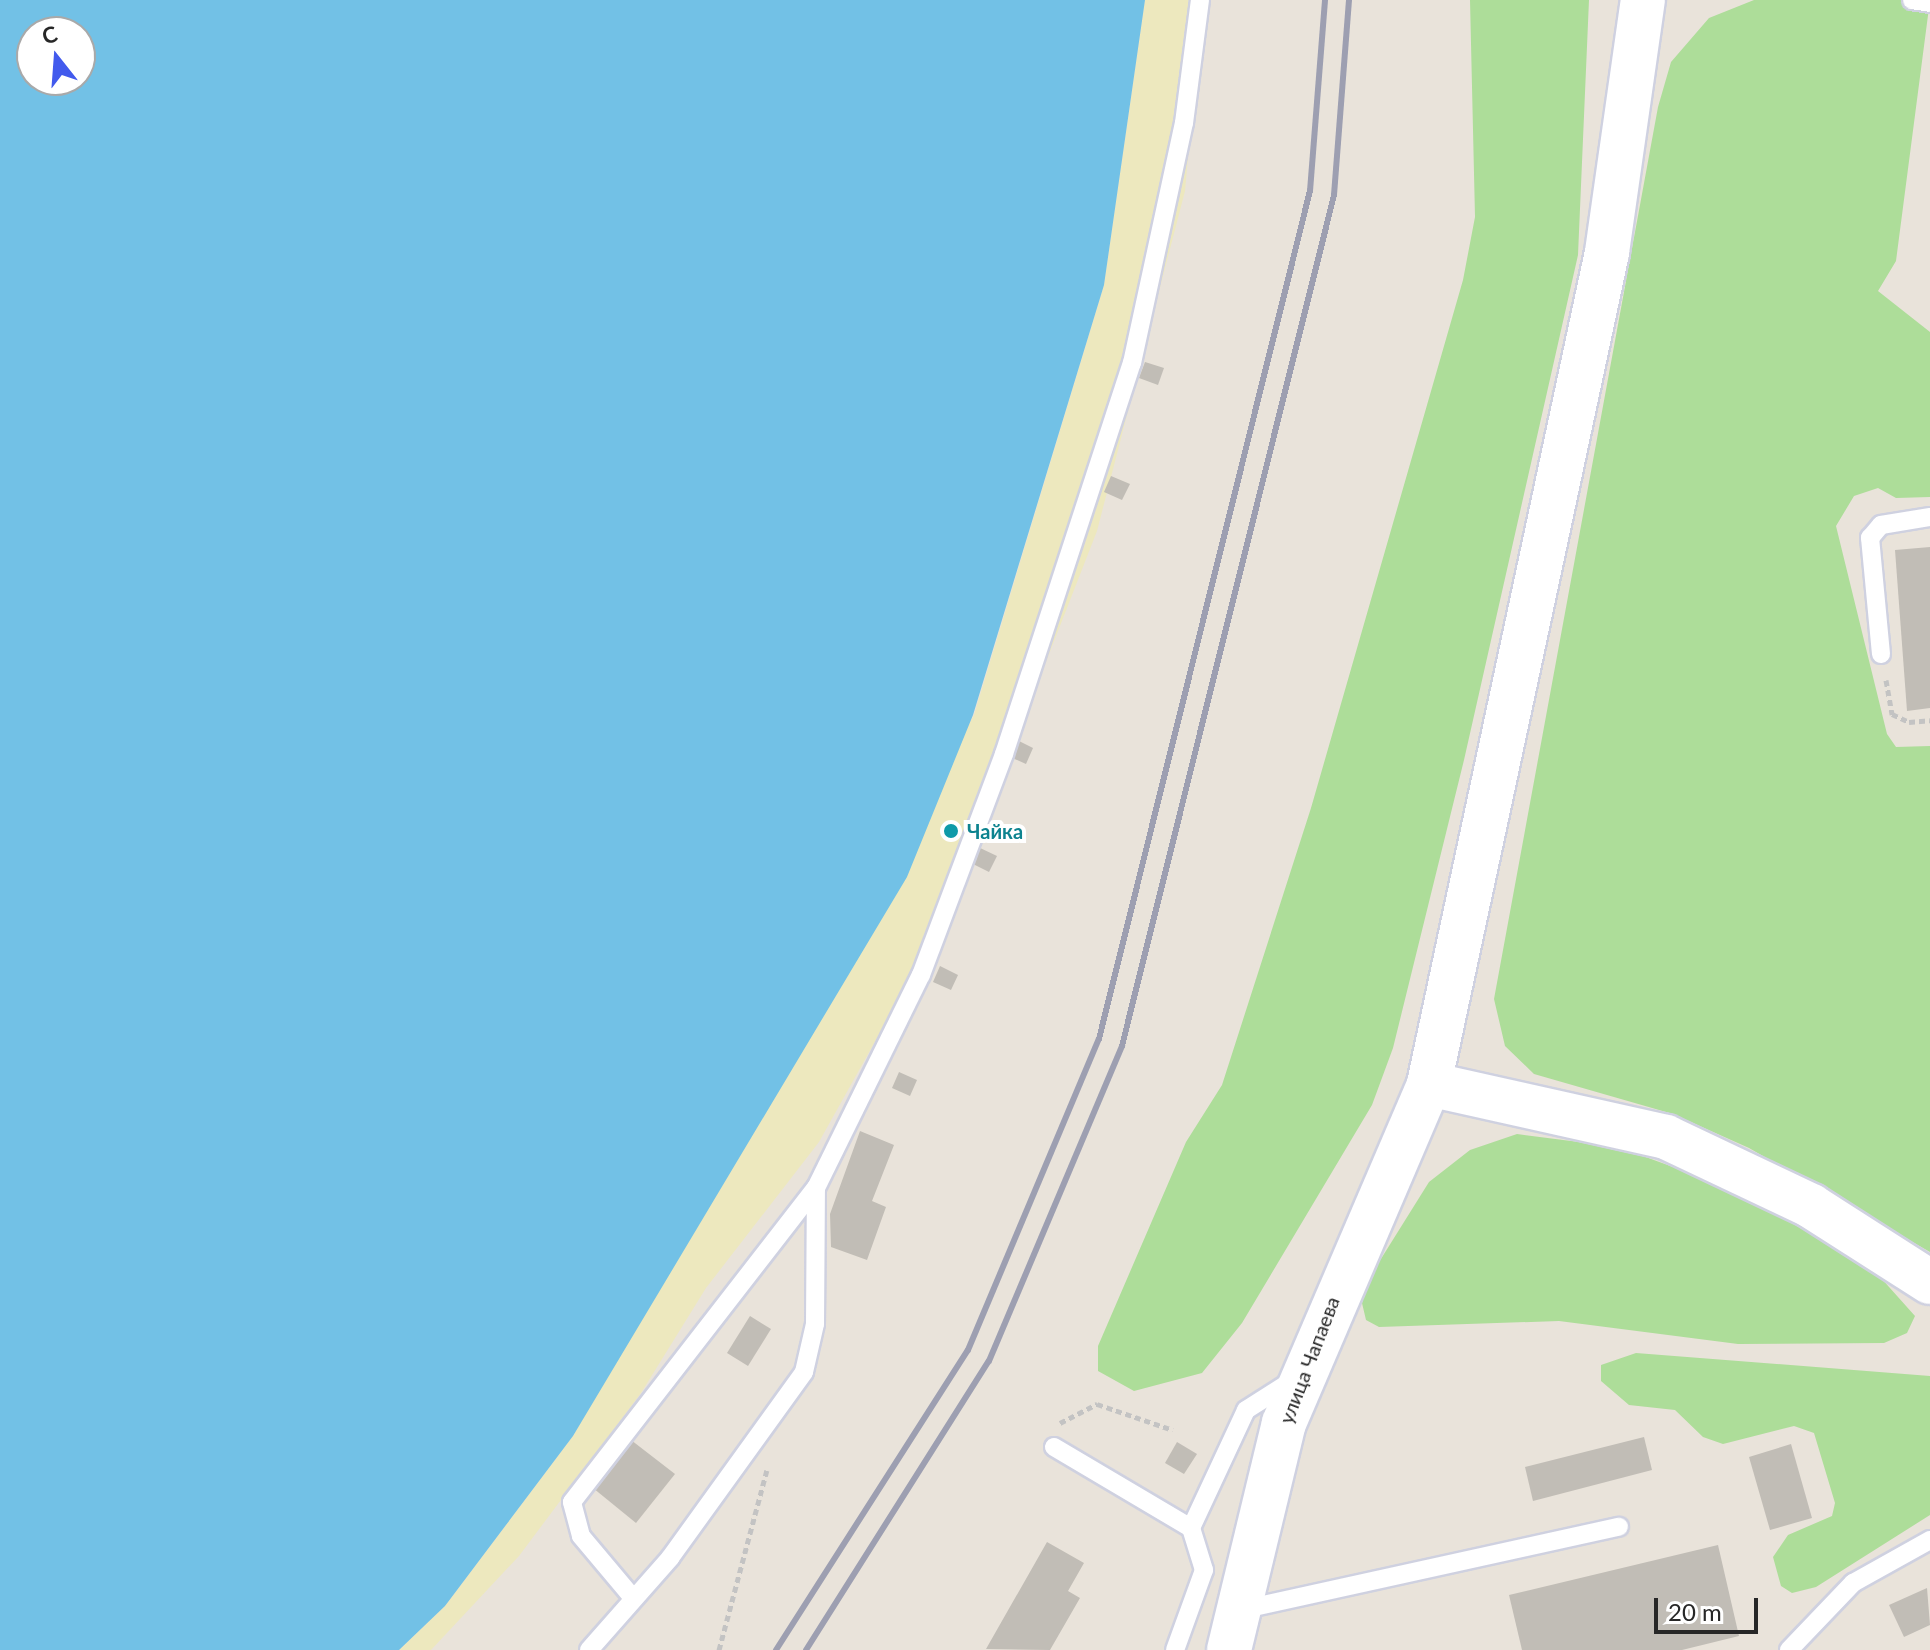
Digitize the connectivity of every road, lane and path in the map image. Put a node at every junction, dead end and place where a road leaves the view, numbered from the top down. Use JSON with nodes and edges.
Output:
{"nodes":[{"id":1,"x":1200,"y":0,"type":"edge"},
{"id":2,"x":1643,"y":0,"type":"edge"},
{"id":3,"x":1912,"y":0,"type":"edge"},
{"id":4,"x":1930,"y":3,"type":"edge"},
{"id":5,"x":1930,"y":517,"type":"edge"},
{"id":6,"x":1881,"y":654,"type":"joint"},
{"id":7,"x":1930,"y":720,"type":"edge"},
{"id":8,"x":1429,"y":1084,"type":"junction"},
{"id":9,"x":816,"y":1188,"type":"junction"},
{"id":10,"x":1930,"y":1282,"type":"edge"},
{"id":11,"x":1302,"y":1376,"type":"junction"},
{"id":12,"x":778,"y":1411,"type":"junction"},
{"id":13,"x":1173,"y":1430,"type":"dead end"},
{"id":14,"x":1054,"y":1447,"type":"joint"},
{"id":15,"x":1619,"y":1527,"type":"dead end"},
{"id":16,"x":1191,"y":1528,"type":"junction"},
{"id":17,"x":1930,"y":1540,"type":"edge"},
{"id":18,"x":633,"y":1598,"type":"junction"},
{"id":19,"x":1234,"y":1630,"type":"edge"},
{"id":20,"x":589,"y":1650,"type":"edge"},
{"id":21,"x":719,"y":1650,"type":"edge"},
{"id":22,"x":1175,"y":1650,"type":"edge"},
{"id":23,"x":1789,"y":1650,"type":"edge"}],
"edges":[{"from":1,"to":9,"type":"lane"},
{"from":2,"to":8,"type":"main road","name":"улица Чапаева"},
{"from":3,"to":4,"type":"lane"},
{"from":5,"to":6,"type":"lane"},
{"from":6,"to":7,"type":"path"},
{"from":8,"to":10,"type":"main road"},
{"from":8,"to":11,"type":"main road","name":"улица Чапаева"},
{"from":9,"to":12,"type":"lane"},
{"from":9,"to":18,"type":"lane"},
{"from":11,"to":16,"type":"lane"},
{"from":11,"to":19,"type":"main road","name":"улица Чапаева"},
{"from":12,"to":18,"type":"lane"},
{"from":12,"to":21,"type":"path"},
{"from":13,"to":14,"type":"path"},
{"from":14,"to":16,"type":"lane"},
{"from":15,"to":19,"type":"lane"},
{"from":16,"to":22,"type":"lane"},
{"from":17,"to":23,"type":"lane"},
{"from":18,"to":20,"type":"lane"}]}
